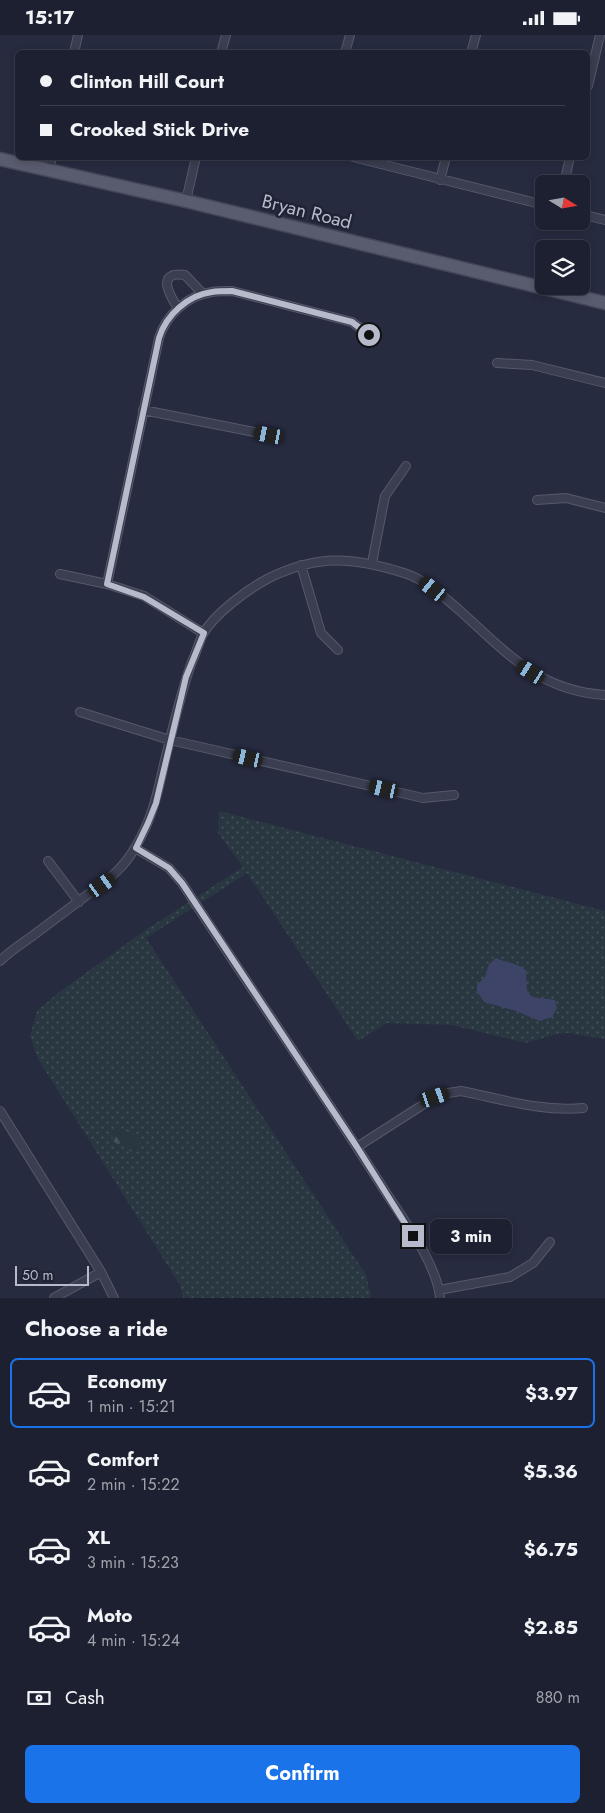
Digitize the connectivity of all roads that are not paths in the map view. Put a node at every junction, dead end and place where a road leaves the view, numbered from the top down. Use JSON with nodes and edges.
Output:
{"nodes":[{"id":1,"x":78,"y":35,"type":"edge"},
{"id":2,"x":226,"y":35,"type":"edge"},
{"id":3,"x":350,"y":35,"type":"edge"},
{"id":4,"x":476,"y":35,"type":"edge"},
{"id":5,"x":600,"y":35,"type":"edge"},
{"id":6,"x":75,"y":50,"type":"edge"},
{"id":7,"x":222,"y":50,"type":"edge"},
{"id":8,"x":347,"y":50,"type":"edge"},
{"id":9,"x":472,"y":50,"type":"edge"},
{"id":10,"x":590,"y":78,"type":"edge"},
{"id":11,"x":0,"y":159,"type":"edge"},
{"id":12,"x":195,"y":160,"type":"edge"},
{"id":13,"x":364,"y":160,"type":"edge"},
{"id":14,"x":445,"y":160,"type":"edge"},
{"id":15,"x":569,"y":160,"type":"edge"},
{"id":16,"x":51,"y":163,"type":"edge"},
{"id":17,"x":566,"y":175,"type":"edge"},
{"id":18,"x":440,"y":180,"type":"junction"},
{"id":19,"x":186,"y":201,"type":"junction"},
{"id":20,"x":535,"y":203,"type":"edge"},
{"id":21,"x":590,"y":216,"type":"edge"},
{"id":22,"x":605,"y":220,"type":"edge"},
{"id":23,"x":203,"y":294,"type":"junction"},
{"id":24,"x":605,"y":303,"type":"edge"},
{"id":25,"x":178,"y":308,"type":"junction"},
{"id":26,"x":369,"y":335,"type":"dead end"},
{"id":27,"x":497,"y":363,"type":"dead end"},
{"id":28,"x":605,"y":383,"type":"edge"},
{"id":29,"x":142,"y":410,"type":"junction"},
{"id":30,"x":269,"y":435,"type":"dead end"},
{"id":31,"x":406,"y":466,"type":"dead end"},
{"id":32,"x":537,"y":500,"type":"dead end"},
{"id":33,"x":605,"y":508,"type":"edge"},
{"id":34,"x":372,"y":563,"type":"junction"},
{"id":35,"x":301,"y":565,"type":"junction"},
{"id":36,"x":60,"y":574,"type":"dead end"},
{"id":37,"x":107,"y":584,"type":"junction"},
{"id":38,"x":204,"y":633,"type":"junction"},
{"id":39,"x":338,"y":650,"type":"dead end"},
{"id":40,"x":605,"y":695,"type":"edge"},
{"id":41,"x":80,"y":712,"type":"dead end"},
{"id":42,"x":170,"y":740,"type":"junction"},
{"id":43,"x":454,"y":795,"type":"dead end"},
{"id":44,"x":136,"y":848,"type":"junction"},
{"id":45,"x":48,"y":861,"type":"dead end"},
{"id":46,"x":79,"y":902,"type":"junction"},
{"id":47,"x":0,"y":961,"type":"edge"},
{"id":48,"x":583,"y":1108,"type":"dead end"},
{"id":49,"x":0,"y":1111,"type":"edge"},
{"id":50,"x":357,"y":1147,"type":"junction"},
{"id":51,"x":550,"y":1242,"type":"dead end"},
{"id":52,"x":101,"y":1271,"type":"junction"},
{"id":53,"x":440,"y":1294,"type":"edge"},
{"id":54,"x":54,"y":1298,"type":"edge"},
{"id":55,"x":114,"y":1298,"type":"edge"}],
"edges":[{"from":1,"to":6,"type":"street"},
{"from":2,"to":7,"type":"street"},
{"from":3,"to":8,"type":"street"},
{"from":4,"to":9,"type":"street"},
{"from":5,"to":10,"type":"street"},
{"from":11,"to":16,"type":"main road","name":"Bryan Road"},
{"from":12,"to":19,"type":"street"},
{"from":13,"to":18,"type":"street"},
{"from":14,"to":18,"type":"street"},
{"from":15,"to":17,"type":"street"},
{"from":16,"to":19,"type":"main road","name":"Bryan Road"},
{"from":18,"to":20,"type":"street"},
{"from":19,"to":24,"type":"main road","name":"Bryan Road"},
{"from":21,"to":22,"type":"street"},
{"from":23,"to":25,"type":"street"},
{"from":23,"to":25,"type":"street"},
{"from":23,"to":26,"type":"street"},
{"from":25,"to":29,"type":"street"},
{"from":27,"to":28,"type":"street"},
{"from":29,"to":30,"type":"street"},
{"from":29,"to":37,"type":"street"},
{"from":31,"to":34,"type":"street"},
{"from":32,"to":33,"type":"street"},
{"from":34,"to":35,"type":"street"},
{"from":34,"to":40,"type":"street"},
{"from":35,"to":38,"type":"street"},
{"from":35,"to":39,"type":"street"},
{"from":36,"to":37,"type":"street"},
{"from":37,"to":38,"type":"street"},
{"from":38,"to":42,"type":"street"},
{"from":41,"to":42,"type":"street"},
{"from":42,"to":43,"type":"street"},
{"from":42,"to":44,"type":"street"},
{"from":44,"to":46,"type":"street"},
{"from":44,"to":50,"type":"street"},
{"from":45,"to":46,"type":"street"},
{"from":46,"to":47,"type":"street"},
{"from":48,"to":50,"type":"street"},
{"from":49,"to":52,"type":"street"},
{"from":50,"to":53,"type":"street"},
{"from":51,"to":53,"type":"street"},
{"from":52,"to":54,"type":"street"},
{"from":52,"to":55,"type":"street"}]}
